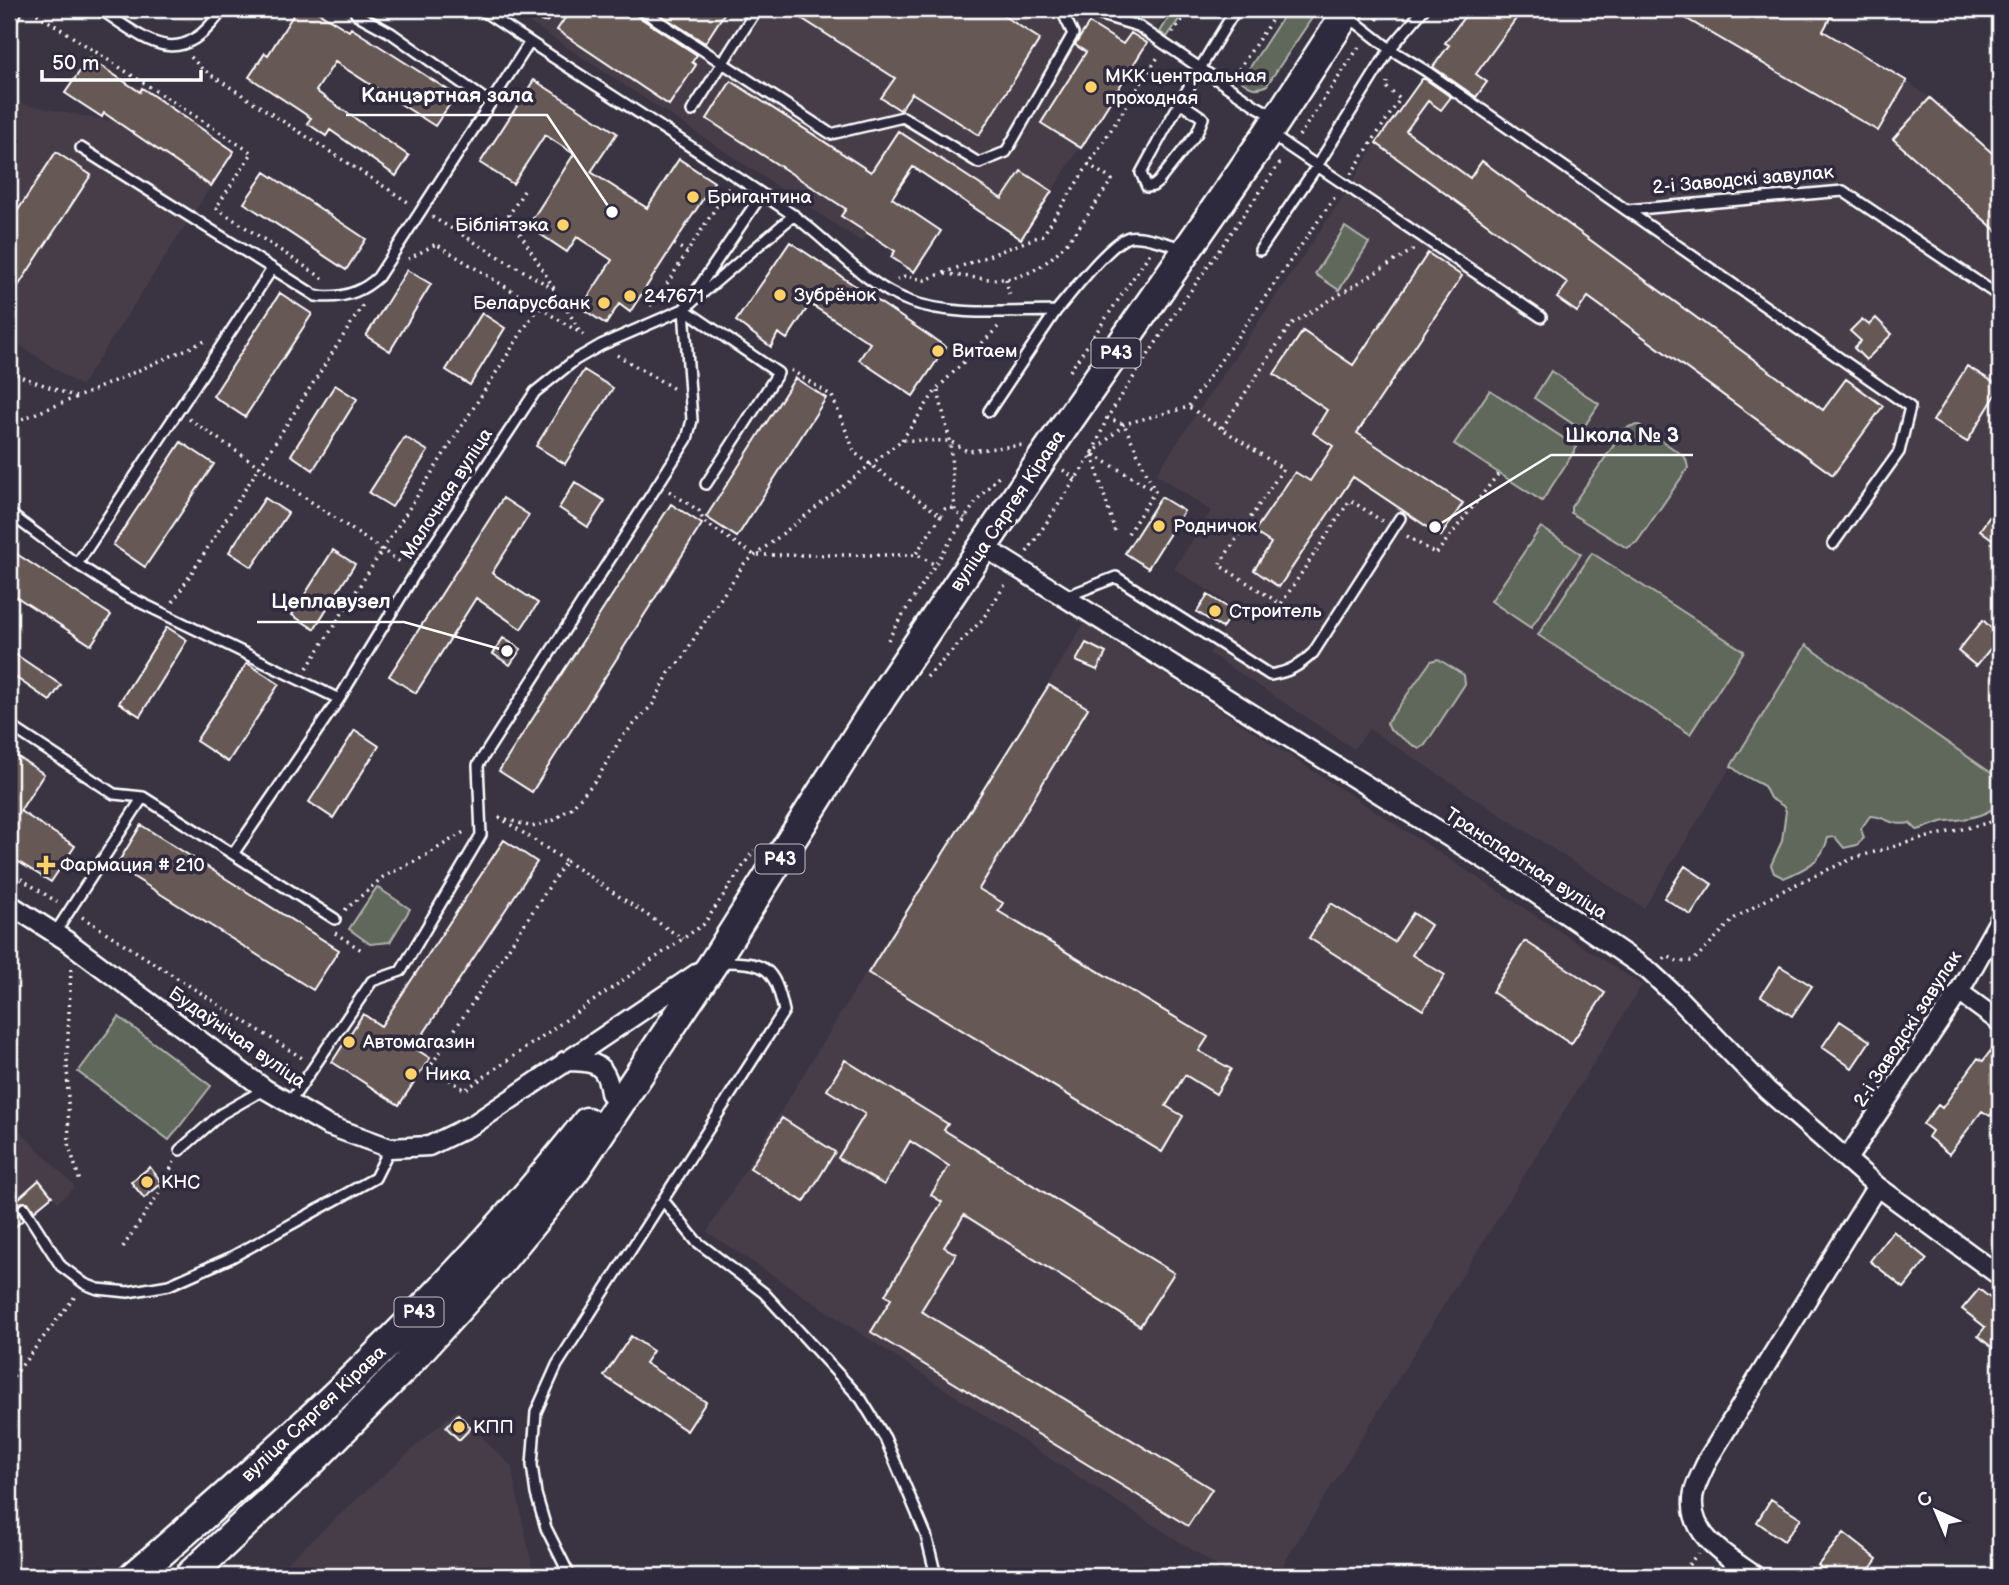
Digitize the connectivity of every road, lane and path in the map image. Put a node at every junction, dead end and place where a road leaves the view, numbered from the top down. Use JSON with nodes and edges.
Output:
{"nodes":[{"id":1,"x":18,"y":9,"type":"edge"},
{"id":2,"x":30,"y":9,"type":"edge"},
{"id":3,"x":100,"y":9,"type":"edge"},
{"id":4,"x":223,"y":9,"type":"edge"},
{"id":5,"x":480,"y":9,"type":"edge"},
{"id":6,"x":640,"y":9,"type":"edge"},
{"id":7,"x":757,"y":9,"type":"edge"},
{"id":8,"x":1062,"y":9,"type":"edge"},
{"id":9,"x":1081,"y":9,"type":"edge"},
{"id":10,"x":1190,"y":9,"type":"edge"},
{"id":11,"x":1236,"y":9,"type":"edge"},
{"id":12,"x":1279,"y":9,"type":"edge"},
{"id":13,"x":1384,"y":9,"type":"edge"},
{"id":14,"x":1424,"y":9,"type":"edge"},
{"id":15,"x":1347,"y":11,"type":"edge"},
{"id":16,"x":356,"y":14,"type":"dead end"},
{"id":17,"x":9,"y":22,"type":"edge"},
{"id":18,"x":1369,"y":32,"type":"junction"},
{"id":19,"x":530,"y":42,"type":"junction"},
{"id":20,"x":1166,"y":44,"type":"junction"},
{"id":21,"x":179,"y":45,"type":"junction"},
{"id":22,"x":1390,"y":49,"type":"junction"},
{"id":23,"x":723,"y":64,"type":"junction"},
{"id":24,"x":1200,"y":67,"type":"junction"},
{"id":25,"x":1228,"y":85,"type":"junction"},
{"id":26,"x":1180,"y":102,"type":"junction"},
{"id":27,"x":490,"y":103,"type":"junction"},
{"id":28,"x":692,"y":111,"type":"dead end"},
{"id":29,"x":1279,"y":133,"type":"junction"},
{"id":30,"x":81,"y":148,"type":"dead end"},
{"id":31,"x":1088,"y":164,"type":"junction"},
{"id":32,"x":1317,"y":166,"type":"junction"},
{"id":33,"x":736,"y":177,"type":"junction"},
{"id":34,"x":1344,"y":184,"type":"junction"},
{"id":35,"x":524,"y":191,"type":"dead end"},
{"id":36,"x":762,"y":194,"type":"junction"},
{"id":37,"x":420,"y":210,"type":"junction"},
{"id":38,"x":1627,"y":211,"type":"junction"},
{"id":39,"x":794,"y":215,"type":"junction"},
{"id":40,"x":1429,"y":241,"type":"junction"},
{"id":41,"x":1156,"y":242,"type":"junction"},
{"id":42,"x":674,"y":244,"type":"dead end"},
{"id":43,"x":1188,"y":249,"type":"junction"},
{"id":44,"x":1260,"y":250,"type":"dead end"},
{"id":45,"x":687,"y":252,"type":"junction"},
{"id":46,"x":272,"y":269,"type":"junction"},
{"id":47,"x":943,"y":274,"type":"junction"},
{"id":48,"x":381,"y":275,"type":"junction"},
{"id":49,"x":1006,"y":279,"type":"junction"},
{"id":50,"x":334,"y":286,"type":"dead end"},
{"id":51,"x":881,"y":288,"type":"junction"},
{"id":52,"x":554,"y":289,"type":"junction"},
{"id":53,"x":1999,"y":296,"type":"edge"},
{"id":54,"x":538,"y":307,"type":"junction"},
{"id":55,"x":643,"y":309,"type":"dead end"},
{"id":56,"x":684,"y":309,"type":"junction"},
{"id":57,"x":1056,"y":311,"type":"junction"},
{"id":58,"x":1013,"y":312,"type":"junction"},
{"id":59,"x":1541,"y":317,"type":"dead end"},
{"id":60,"x":233,"y":329,"type":"junction"},
{"id":61,"x":581,"y":333,"type":"junction"},
{"id":62,"x":601,"y":345,"type":"junction"},
{"id":63,"x":787,"y":367,"type":"dead end"},
{"id":64,"x":9,"y":372,"type":"edge"},
{"id":65,"x":1068,"y":375,"type":"dead end"},
{"id":66,"x":937,"y":389,"type":"junction"},
{"id":67,"x":76,"y":397,"type":"junction"},
{"id":68,"x":691,"y":399,"type":"junction"},
{"id":69,"x":1189,"y":407,"type":"junction"},
{"id":70,"x":989,"y":411,"type":"dead end"},
{"id":71,"x":178,"y":413,"type":"junction"},
{"id":72,"x":1107,"y":418,"type":"junction"},
{"id":73,"x":9,"y":424,"type":"edge"},
{"id":74,"x":1124,"y":424,"type":"junction"},
{"id":75,"x":1222,"y":428,"type":"junction"},
{"id":76,"x":902,"y":440,"type":"junction"},
{"id":77,"x":950,"y":441,"type":"junction"},
{"id":78,"x":1015,"y":454,"type":"dead end"},
{"id":79,"x":1092,"y":454,"type":"junction"},
{"id":80,"x":870,"y":465,"type":"junction"},
{"id":81,"x":259,"y":467,"type":"junction"},
{"id":82,"x":1001,"y":473,"type":"dead end"},
{"id":83,"x":1499,"y":473,"type":"dead end"},
{"id":84,"x":658,"y":484,"type":"junction"},
{"id":85,"x":706,"y":484,"type":"dead end"},
{"id":86,"x":1155,"y":491,"type":"junction"},
{"id":87,"x":954,"y":508,"type":"junction"},
{"id":88,"x":9,"y":513,"type":"edge"},
{"id":89,"x":941,"y":516,"type":"junction"},
{"id":90,"x":965,"y":518,"type":"junction"},
{"id":91,"x":1400,"y":518,"type":"dead end"},
{"id":92,"x":1393,"y":528,"type":"junction"},
{"id":93,"x":1115,"y":533,"type":"dead end"},
{"id":94,"x":1127,"y":536,"type":"dead end"},
{"id":95,"x":1833,"y":544,"type":"dead end"},
{"id":96,"x":984,"y":547,"type":"junction"},
{"id":97,"x":382,"y":550,"type":"junction"},
{"id":98,"x":754,"y":555,"type":"junction"},
{"id":99,"x":915,"y":555,"type":"junction"},
{"id":100,"x":77,"y":564,"type":"junction"},
{"id":101,"x":934,"y":565,"type":"junction"},
{"id":102,"x":1016,"y":568,"type":"junction"},
{"id":103,"x":416,"y":572,"type":"junction"},
{"id":104,"x":1065,"y":597,"type":"junction"},
{"id":105,"x":164,"y":616,"type":"junction"},
{"id":106,"x":982,"y":620,"type":"dead end"},
{"id":107,"x":887,"y":644,"type":"dead end"},
{"id":108,"x":300,"y":679,"type":"junction"},
{"id":109,"x":339,"y":699,"type":"junction"},
{"id":110,"x":9,"y":725,"type":"edge"},
{"id":111,"x":143,"y":797,"type":"junction"},
{"id":112,"x":2000,"y":820,"type":"edge"},
{"id":113,"x":480,"y":821,"type":"junction"},
{"id":114,"x":757,"y":846,"type":"dead end"},
{"id":115,"x":233,"y":854,"type":"junction"},
{"id":116,"x":566,"y":861,"type":"junction"},
{"id":117,"x":9,"y":870,"type":"edge"},
{"id":118,"x":9,"y":904,"type":"edge"},
{"id":119,"x":70,"y":910,"type":"junction"},
{"id":120,"x":335,"y":919,"type":"junction"},
{"id":121,"x":2000,"y":919,"type":"edge"},
{"id":122,"x":61,"y":937,"type":"junction"},
{"id":123,"x":683,"y":939,"type":"junction"},
{"id":124,"x":363,"y":951,"type":"dead end"},
{"id":125,"x":714,"y":962,"type":"junction"},
{"id":126,"x":1649,"y":971,"type":"junction"},
{"id":127,"x":1959,"y":992,"type":"junction"},
{"id":128,"x":649,"y":1006,"type":"junction"},
{"id":129,"x":675,"y":1019,"type":"junction"},
{"id":130,"x":2000,"y":1022,"type":"edge"},
{"id":131,"x":565,"y":1061,"type":"junction"},
{"id":132,"x":315,"y":1067,"type":"junction"},
{"id":133,"x":265,"y":1089,"type":"junction"},
{"id":134,"x":610,"y":1093,"type":"junction"},
{"id":135,"x":290,"y":1102,"type":"junction"},
{"id":136,"x":390,"y":1148,"type":"junction"},
{"id":137,"x":180,"y":1150,"type":"joint"},
{"id":138,"x":1847,"y":1159,"type":"junction"},
{"id":139,"x":80,"y":1182,"type":"dead end"},
{"id":140,"x":1877,"y":1186,"type":"junction"},
{"id":141,"x":663,"y":1200,"type":"junction"},
{"id":142,"x":24,"y":1208,"type":"dead end"},
{"id":143,"x":123,"y":1247,"type":"dead end"},
{"id":144,"x":2000,"y":1276,"type":"edge"},
{"id":145,"x":85,"y":1284,"type":"junction"},
{"id":146,"x":9,"y":1382,"type":"edge"},
{"id":147,"x":1708,"y":1541,"type":"junction"},
{"id":148,"x":134,"y":1576,"type":"edge"},
{"id":149,"x":188,"y":1576,"type":"edge"},
{"id":150,"x":570,"y":1576,"type":"edge"},
{"id":151,"x":936,"y":1576,"type":"edge"},
{"id":152,"x":1680,"y":1576,"type":"edge"},
{"id":153,"x":1755,"y":1576,"type":"edge"}],
"edges":[{"from":1,"to":17,"type":"lane"},
{"from":2,"to":50,"type":"path"},
{"from":3,"to":21,"type":"lane"},
{"from":4,"to":21,"type":"lane"},
{"from":5,"to":19,"type":"lane"},
{"from":6,"to":23,"type":"lane"},
{"from":7,"to":23,"type":"lane"},
{"from":8,"to":23,"type":"lane"},
{"from":9,"to":20,"type":"lane"},
{"from":10,"to":20,"type":"path"},
{"from":11,"to":24,"type":"lane"},
{"from":12,"to":25,"type":"path"},
{"from":13,"to":18,"type":"path"},
{"from":14,"to":22,"type":"lane"},
{"from":15,"to":18,"type":"lane"},
{"from":15,"to":29,"type":"main road","name":"вуліца Сяргея Кірава","number":"Р43"},
{"from":16,"to":27,"type":"lane"},
{"from":18,"to":22,"type":"lane"},
{"from":18,"to":29,"type":"path"},
{"from":19,"to":27,"type":"lane"},
{"from":19,"to":33,"type":"lane"},
{"from":20,"to":24,"type":"lane"},
{"from":20,"to":31,"type":"path"},
{"from":21,"to":37,"type":"path"},
{"from":22,"to":32,"type":"lane"},
{"from":22,"to":34,"type":"path"},
{"from":22,"to":38,"type":"lane"},
{"from":23,"to":28,"type":"lane"},
{"from":24,"to":25,"type":"lane"},
{"from":24,"to":26,"type":"lane"},
{"from":25,"to":29,"type":"lane"},
{"from":26,"to":26,"type":"lane"},
{"from":27,"to":37,"type":"lane"},
{"from":29,"to":32,"type":"lane"},
{"from":29,"to":43,"type":"main road","name":"вуліца Сяргея Кірава","number":"Р43"},
{"from":29,"to":72,"type":"path"},
{"from":30,"to":46,"type":"lane"},
{"from":31,"to":47,"type":"path"},
{"from":31,"to":49,"type":"path"},
{"from":32,"to":34,"type":"lane"},
{"from":32,"to":44,"type":"lane"},
{"from":33,"to":36,"type":"lane"},
{"from":33,"to":45,"type":"path"},
{"from":34,"to":40,"type":"lane"},
{"from":34,"to":69,"type":"path"},
{"from":35,"to":52,"type":"path"},
{"from":36,"to":39,"type":"lane"},
{"from":36,"to":56,"type":"lane"},
{"from":37,"to":48,"type":"lane"},
{"from":37,"to":52,"type":"path"},
{"from":38,"to":53,"type":"lane","name":"2-і Заводскі завулак"},
{"from":38,"to":95,"type":"lane"},
{"from":39,"to":51,"type":"lane"},
{"from":39,"to":56,"type":"lane","name":"Малочная вуліца"},
{"from":40,"to":59,"type":"lane"},
{"from":40,"to":75,"type":"path"},
{"from":41,"to":43,"type":"lane"},
{"from":41,"to":57,"type":"lane"},
{"from":41,"to":65,"type":"path"},
{"from":42,"to":45,"type":"path"},
{"from":43,"to":96,"type":"main road","name":"вуліца Сяргея Кірава","number":"Р43"},
{"from":45,"to":55,"type":"path"},
{"from":46,"to":48,"type":"lane"},
{"from":46,"to":60,"type":"lane"},
{"from":47,"to":49,"type":"path"},
{"from":47,"to":51,"type":"path"},
{"from":48,"to":54,"type":"path"},
{"from":48,"to":81,"type":"path"},
{"from":49,"to":58,"type":"path"},
{"from":51,"to":58,"type":"lane"},
{"from":52,"to":61,"type":"path"},
{"from":54,"to":61,"type":"path"},
{"from":54,"to":97,"type":"path"},
{"from":56,"to":62,"type":"lane","name":"Малочная вуліца"},
{"from":56,"to":68,"type":"lane"},
{"from":56,"to":85,"type":"lane"},
{"from":57,"to":58,"type":"lane"},
{"from":57,"to":70,"type":"lane"},
{"from":58,"to":66,"type":"path"},
{"from":60,"to":67,"type":"path"},
{"from":60,"to":71,"type":"lane"},
{"from":61,"to":62,"type":"path"},
{"from":62,"to":68,"type":"path"},
{"from":62,"to":103,"type":"lane","name":"Малочная вуліца"},
{"from":63,"to":80,"type":"path"},
{"from":64,"to":67,"type":"path"},
{"from":66,"to":76,"type":"path"},
{"from":66,"to":77,"type":"path"},
{"from":67,"to":73,"type":"path"},
{"from":68,"to":84,"type":"lane"},
{"from":69,"to":74,"type":"path"},
{"from":69,"to":75,"type":"path"},
{"from":71,"to":81,"type":"path"},
{"from":71,"to":100,"type":"lane"},
{"from":72,"to":74,"type":"path"},
{"from":72,"to":79,"type":"path"},
{"from":74,"to":79,"type":"path"},
{"from":74,"to":86,"type":"path"},
{"from":75,"to":92,"type":"path"},
{"from":76,"to":77,"type":"path"},
{"from":76,"to":80,"type":"path"},
{"from":77,"to":78,"type":"path"},
{"from":77,"to":87,"type":"path"},
{"from":79,"to":86,"type":"path"},
{"from":79,"to":93,"type":"path"},
{"from":79,"to":102,"type":"path"},
{"from":80,"to":89,"type":"path"},
{"from":80,"to":98,"type":"path"},
{"from":81,"to":97,"type":"path"},
{"from":81,"to":105,"type":"path"},
{"from":82,"to":90,"type":"path"},
{"from":83,"to":92,"type":"path"},
{"from":84,"to":98,"type":"path"},
{"from":84,"to":113,"type":"lane"},
{"from":86,"to":94,"type":"path"},
{"from":87,"to":89,"type":"path"},
{"from":87,"to":90,"type":"path"},
{"from":88,"to":100,"type":"lane"},
{"from":89,"to":99,"type":"path"},
{"from":90,"to":101,"type":"path"},
{"from":91,"to":92,"type":"lane"},
{"from":92,"to":104,"type":"lane"},
{"from":96,"to":102,"type":"street","name":"Транспартная вуліца"},
{"from":96,"to":125,"type":"main road","name":"вуліца Сяргея Кірава","number":"Р43"},
{"from":97,"to":103,"type":"path"},
{"from":97,"to":108,"type":"path"},
{"from":98,"to":99,"type":"path"},
{"from":98,"to":116,"type":"path"},
{"from":99,"to":101,"type":"path"},
{"from":100,"to":105,"type":"lane"},
{"from":101,"to":107,"type":"path"},
{"from":102,"to":104,"type":"street","name":"Транспартная вуліца"},
{"from":102,"to":106,"type":"path"},
{"from":103,"to":109,"type":"lane","name":"Малочная вуліца"},
{"from":104,"to":126,"type":"street","name":"Транспартная вуліца"},
{"from":105,"to":108,"type":"lane"},
{"from":108,"to":109,"type":"lane"},
{"from":109,"to":115,"type":"lane","name":"Малочная вуліца"},
{"from":110,"to":111,"type":"lane"},
{"from":111,"to":115,"type":"lane"},
{"from":111,"to":119,"type":"lane"},
{"from":112,"to":126,"type":"path"},
{"from":113,"to":120,"type":"path"},
{"from":113,"to":132,"type":"lane"},
{"from":114,"to":123,"type":"path"},
{"from":115,"to":120,"type":"lane"},
{"from":116,"to":123,"type":"path"},
{"from":116,"to":123,"type":"path"},
{"from":117,"to":119,"type":"path"},
{"from":118,"to":122,"type":"street","name":"Будаўнічая вуліца"},
{"from":119,"to":122,"type":"lane"},
{"from":119,"to":132,"type":"path"},
{"from":120,"to":124,"type":"path"},
{"from":121,"to":127,"type":"street","name":"2-і Заводскі завулак"},
{"from":122,"to":133,"type":"street","name":"Будаўнічая вуліца"},
{"from":122,"to":139,"type":"path"},
{"from":125,"to":128,"type":"street","name":"Будаўнічая вуліца"},
{"from":125,"to":129,"type":"main road","name":"вуліца Сяргея Кірава","number":"Р43"},
{"from":125,"to":141,"type":"lane"},
{"from":126,"to":138,"type":"street","name":"Транспартная вуліца"},
{"from":127,"to":130,"type":"street"},
{"from":127,"to":138,"type":"street","name":"2-і Заводскі завулак"},
{"from":128,"to":129,"type":"street"},
{"from":128,"to":131,"type":"street","name":"Будаўнічая вуліца"},
{"from":129,"to":134,"type":"main road","name":"вуліца Сяргея Кірава","number":"Р43"},
{"from":129,"to":149,"type":"main road","name":"вуліца Сяргея Кірава","number":"Р43"},
{"from":131,"to":134,"type":"street"},
{"from":131,"to":136,"type":"street","name":"Будаўнічая вуліца"},
{"from":132,"to":135,"type":"lane"},
{"from":133,"to":135,"type":"street","name":"Будаўнічая вуліца"},
{"from":133,"to":137,"type":"lane"},
{"from":134,"to":148,"type":"main road","name":"вуліца Сяргея Кірава","number":"Р43"},
{"from":135,"to":136,"type":"street","name":"Будаўнічая вуліца"},
{"from":136,"to":145,"type":"lane"},
{"from":137,"to":143,"type":"path"},
{"from":138,"to":140,"type":"street","name":"Транспартная вуліца"},
{"from":140,"to":144,"type":"street","name":"Транспартная вуліца"},
{"from":140,"to":147,"type":"street"},
{"from":141,"to":150,"type":"lane"},
{"from":141,"to":151,"type":"lane"},
{"from":142,"to":145,"type":"lane"},
{"from":145,"to":146,"type":"path"},
{"from":147,"to":152,"type":"path"},
{"from":147,"to":153,"type":"street"}]}
